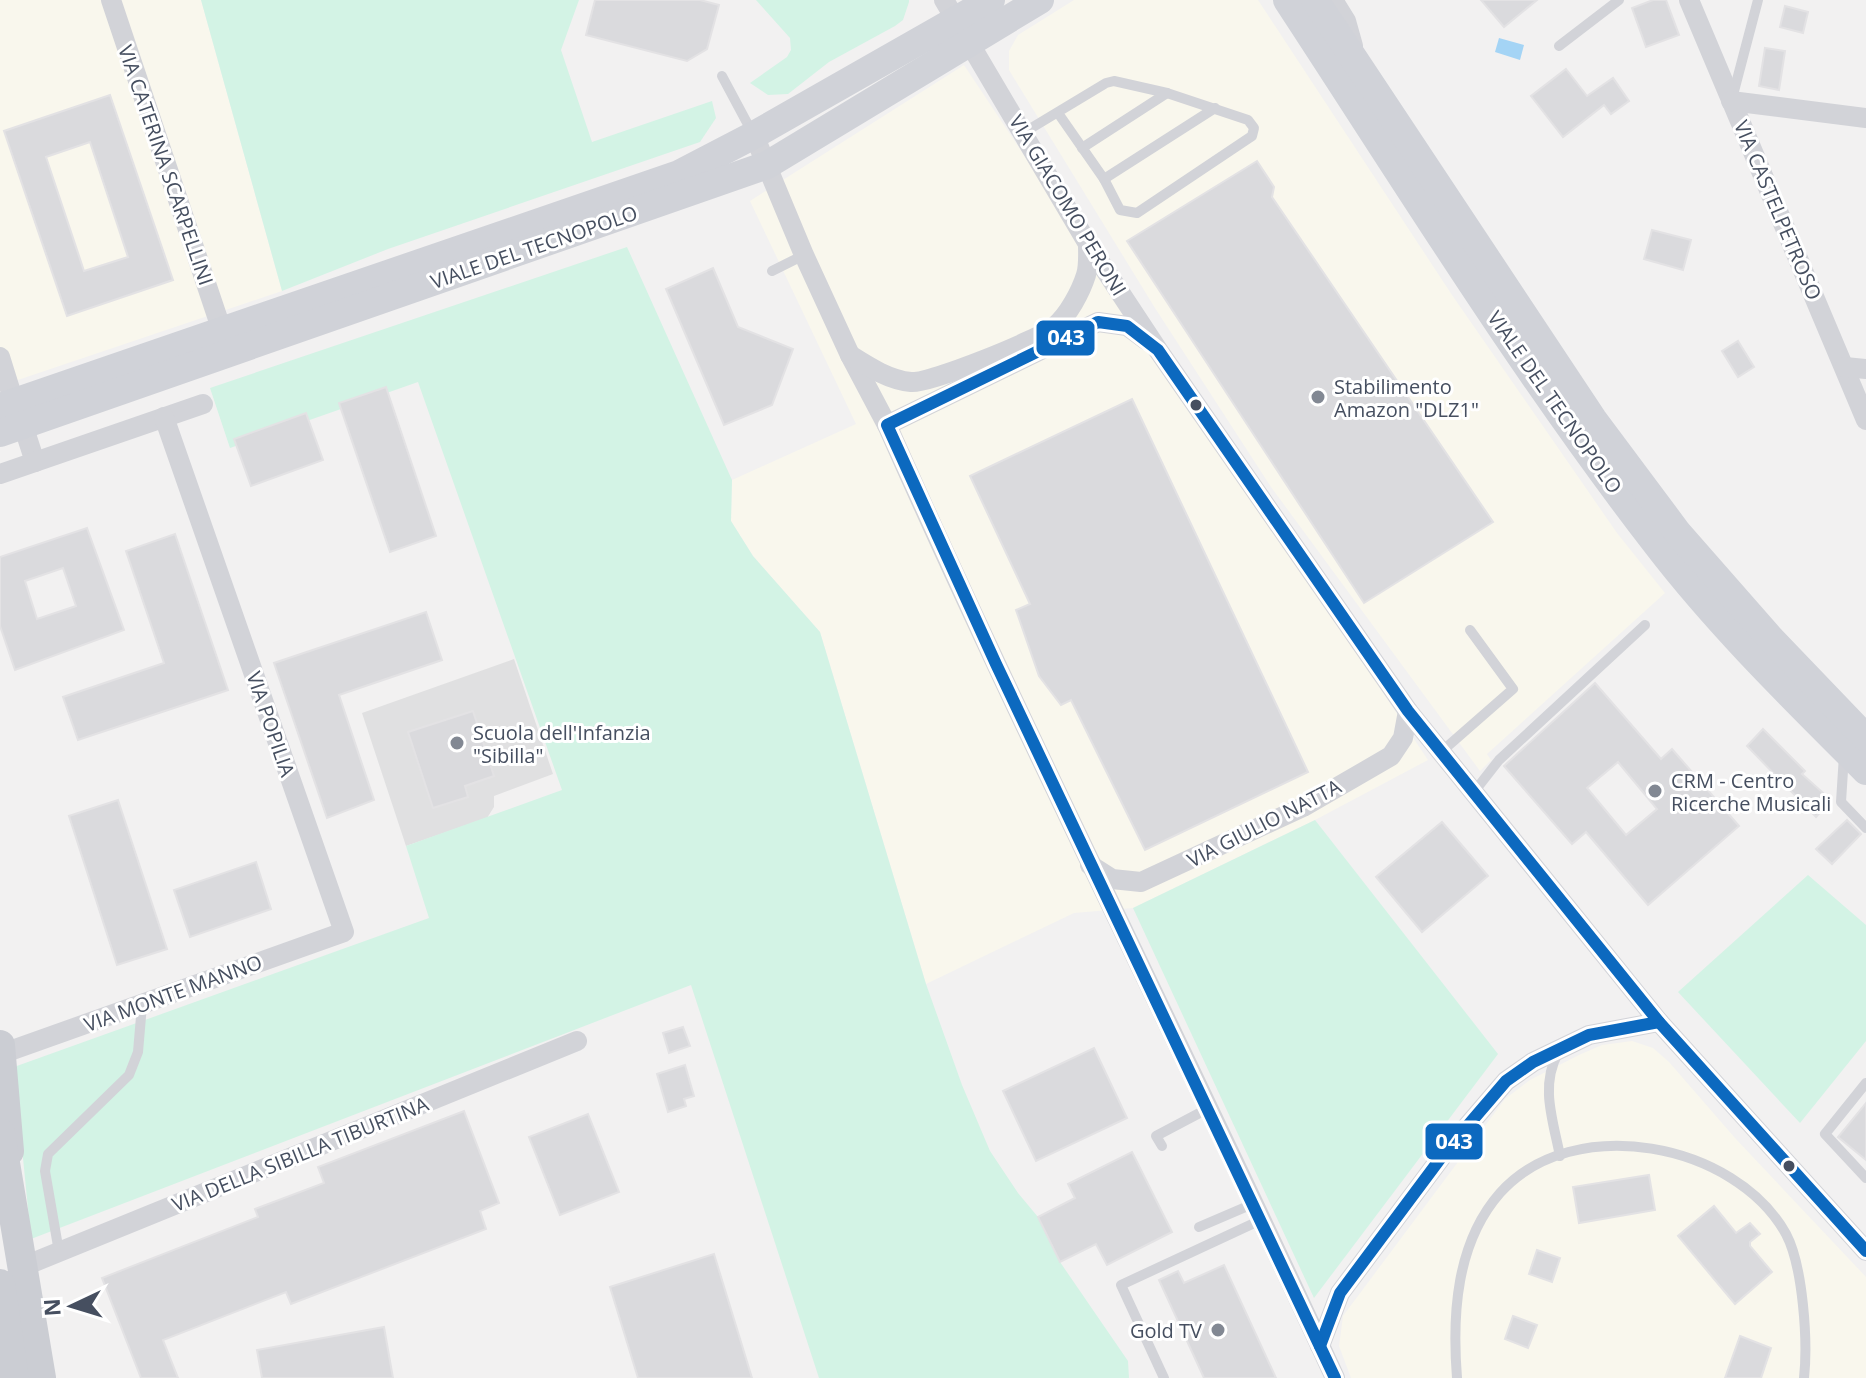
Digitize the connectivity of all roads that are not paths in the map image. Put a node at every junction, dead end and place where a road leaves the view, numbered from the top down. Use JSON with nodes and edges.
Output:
{"nodes":[{"id":1,"x":111,"y":0,"type":"edge"},
{"id":2,"x":991,"y":0,"type":"edge"},
{"id":3,"x":1040,"y":0,"type":"edge"},
{"id":4,"x":1287,"y":0,"type":"edge"},
{"id":5,"x":1315,"y":0,"type":"edge"},
{"id":6,"x":1333,"y":0,"type":"edge"},
{"id":7,"x":1619,"y":0,"type":"edge"},
{"id":8,"x":1689,"y":0,"type":"edge"},
{"id":9,"x":1758,"y":0,"type":"edge"},
{"id":10,"x":957,"y":22,"type":"edge"},
{"id":11,"x":1559,"y":46,"type":"dead end"},
{"id":12,"x":1359,"y":65,"type":"junction"},
{"id":13,"x":722,"y":76,"type":"dead end"},
{"id":14,"x":1167,"y":93,"type":"junction"},
{"id":15,"x":1731,"y":101,"type":"junction"},
{"id":16,"x":1215,"y":108,"type":"junction"},
{"id":17,"x":1058,"y":113,"type":"junction"},
{"id":18,"x":1866,"y":118,"type":"edge"},
{"id":19,"x":1023,"y":133,"type":"junction"},
{"id":20,"x":754,"y":135,"type":"junction"},
{"id":21,"x":1082,"y":148,"type":"junction"},
{"id":22,"x":767,"y":165,"type":"junction"},
{"id":23,"x":1104,"y":179,"type":"junction"},
{"id":24,"x":1088,"y":244,"type":"junction"},
{"id":25,"x":804,"y":255,"type":"junction"},
{"id":26,"x":772,"y":271,"type":"dead end"},
{"id":27,"x":222,"y":331,"type":"junction"},
{"id":28,"x":1158,"y":350,"type":"junction"},
{"id":29,"x":850,"y":355,"type":"junction"},
{"id":30,"x":0,"y":357,"type":"edge"},
{"id":31,"x":1845,"y":367,"type":"junction"},
{"id":32,"x":1866,"y":369,"type":"edge"},
{"id":33,"x":203,"y":404,"type":"dead end"},
{"id":34,"x":9,"y":417,"type":"edge"},
{"id":35,"x":164,"y":417,"type":"junction"},
{"id":36,"x":1866,"y":420,"type":"edge"},
{"id":37,"x":887,"y":425,"type":"junction"},
{"id":38,"x":35,"y":462,"type":"junction"},
{"id":39,"x":0,"y":474,"type":"edge"},
{"id":40,"x":1645,"y":625,"type":"dead end"},
{"id":41,"x":1470,"y":630,"type":"dead end"},
{"id":42,"x":1408,"y":711,"type":"junction"},
{"id":43,"x":1855,"y":744,"type":"edge"},
{"id":44,"x":1441,"y":752,"type":"junction"},
{"id":45,"x":1866,"y":771,"type":"edge"},
{"id":46,"x":1474,"y":792,"type":"junction"},
{"id":47,"x":1866,"y":828,"type":"edge"},
{"id":48,"x":1090,"y":865,"type":"junction"},
{"id":49,"x":344,"y":932,"type":"joint"},
{"id":50,"x":142,"y":1005,"type":"junction"},
{"id":51,"x":1659,"y":1022,"type":"junction"},
{"id":52,"x":577,"y":1041,"type":"dead end"},
{"id":53,"x":1561,"y":1047,"type":"junction"},
{"id":54,"x":1,"y":1049,"type":"edge"},
{"id":55,"x":1866,"y":1083,"type":"edge"},
{"id":56,"x":1209,"y":1108,"type":"junction"},
{"id":57,"x":0,"y":1133,"type":"edge"},
{"id":58,"x":1162,"y":1146,"type":"dead end"},
{"id":59,"x":1560,"y":1156,"type":"junction"},
{"id":60,"x":1866,"y":1178,"type":"edge"},
{"id":61,"x":1259,"y":1211,"type":"junction"},
{"id":62,"x":15,"y":1225,"type":"junction"},
{"id":63,"x":1199,"y":1227,"type":"dead end"},
{"id":64,"x":1865,"y":1249,"type":"edge"},
{"id":65,"x":59,"y":1252,"type":"junction"},
{"id":66,"x":11,"y":1276,"type":"edge"},
{"id":67,"x":1320,"y":1346,"type":"junction"},
{"id":68,"x":14,"y":1378,"type":"edge"},
{"id":69,"x":41,"y":1378,"type":"edge"},
{"id":70,"x":1164,"y":1378,"type":"edge"},
{"id":71,"x":1335,"y":1378,"type":"edge"},
{"id":72,"x":1457,"y":1378,"type":"edge"},
{"id":73,"x":1804,"y":1378,"type":"edge"}],
"edges":[{"from":1,"to":27,"type":"street","name":"VIA CATERINA SCARPELLINI"},
{"from":2,"to":10,"type":"main road","name":"VIALE DEL TECNOPOLO"},
{"from":3,"to":10,"type":"main road","name":"VIALE DEL TECNOPOLO"},
{"from":4,"to":43,"type":"main road","name":"VIALE DEL TECNOPOLO"},
{"from":5,"to":12,"type":"main road","name":"VIALE DEL TECNOPOLO"},
{"from":6,"to":12,"type":"street"},
{"from":7,"to":11,"type":"lane"},
{"from":8,"to":15,"type":"street","name":"VIA CASTELPETROSO"},
{"from":9,"to":15,"type":"lane"},
{"from":10,"to":19,"type":"street","name":"VIA GIACOMO PERONI"},
{"from":10,"to":20,"type":"main road","name":"VIALE DEL TECNOPOLO"},
{"from":10,"to":22,"type":"main road","name":"VIALE DEL TECNOPOLO"},
{"from":12,"to":43,"type":"main road","name":"VIALE DEL TECNOPOLO"},
{"from":13,"to":20,"type":"lane"},
{"from":14,"to":16,"type":"lane"},
{"from":14,"to":17,"type":"lane"},
{"from":14,"to":21,"type":"lane"},
{"from":15,"to":18,"type":"street"},
{"from":15,"to":31,"type":"street","name":"VIA CASTELPETROSO"},
{"from":16,"to":23,"type":"lane"},
{"from":16,"to":23,"type":"lane"},
{"from":17,"to":19,"type":"lane"},
{"from":17,"to":21,"type":"lane"},
{"from":19,"to":24,"type":"street","name":"VIA GIACOMO PERONI"},
{"from":20,"to":22,"type":"street"},
{"from":20,"to":27,"type":"main road","name":"VIALE DEL TECNOPOLO"},
{"from":21,"to":23,"type":"lane"},
{"from":22,"to":25,"type":"street"},
{"from":22,"to":34,"type":"main road","name":"VIALE DEL TECNOPOLO"},
{"from":24,"to":28,"type":"street","name":"VIA GIACOMO PERONI"},
{"from":24,"to":29,"type":"street"},
{"from":25,"to":26,"type":"lane"},
{"from":25,"to":29,"type":"street"},
{"from":27,"to":34,"type":"main road","name":"VIALE DEL TECNOPOLO"},
{"from":28,"to":37,"type":"street"},
{"from":28,"to":42,"type":"street","name":"VIA GIACOMO PERONI"},
{"from":29,"to":37,"type":"street"},
{"from":30,"to":34,"type":"street"},
{"from":31,"to":32,"type":"street"},
{"from":31,"to":36,"type":"street","name":"VIA CASTELPETROSO"},
{"from":33,"to":35,"type":"street"},
{"from":34,"to":38,"type":"street"},
{"from":35,"to":38,"type":"street"},
{"from":35,"to":49,"type":"street","name":"VIA POPILIA"},
{"from":37,"to":48,"type":"street"},
{"from":38,"to":39,"type":"street"},
{"from":40,"to":46,"type":"lane"},
{"from":41,"to":44,"type":"lane"},
{"from":42,"to":44,"type":"street","name":"VIA GIACOMO PERONI"},
{"from":42,"to":48,"type":"street","name":"VIA GIULIO NATTA"},
{"from":43,"to":45,"type":"main road","name":"VIALE DEL TECNOPOLO"},
{"from":43,"to":47,"type":"lane"},
{"from":44,"to":46,"type":"street","name":"VIA GIACOMO PERONI"},
{"from":46,"to":51,"type":"street","name":"VIA GIACOMO PERONI"},
{"from":48,"to":56,"type":"street"},
{"from":49,"to":50,"type":"street","name":"VIA MONTE MANNO"},
{"from":50,"to":54,"type":"street","name":"VIA MONTE MANNO"},
{"from":50,"to":65,"type":"lane"},
{"from":51,"to":53,"type":"street"},
{"from":51,"to":64,"type":"street","name":"VIA GIACOMO PERONI"},
{"from":52,"to":65,"type":"street","name":"VIA DELLA SIBILLA TIBURTINA"},
{"from":53,"to":59,"type":"lane"},
{"from":53,"to":67,"type":"street"},
{"from":54,"to":62,"type":"main road"},
{"from":55,"to":60,"type":"lane"},
{"from":56,"to":58,"type":"lane"},
{"from":56,"to":61,"type":"street"},
{"from":57,"to":62,"type":"main road"},
{"from":59,"to":72,"type":"lane"},
{"from":59,"to":73,"type":"lane"},
{"from":61,"to":63,"type":"lane"},
{"from":61,"to":67,"type":"street"},
{"from":61,"to":70,"type":"lane"},
{"from":62,"to":66,"type":"main road"},
{"from":65,"to":66,"type":"street","name":"VIA DELLA SIBILLA TIBURTINA"},
{"from":66,"to":68,"type":"main road"},
{"from":66,"to":69,"type":"main road"},
{"from":67,"to":71,"type":"street"}]}
